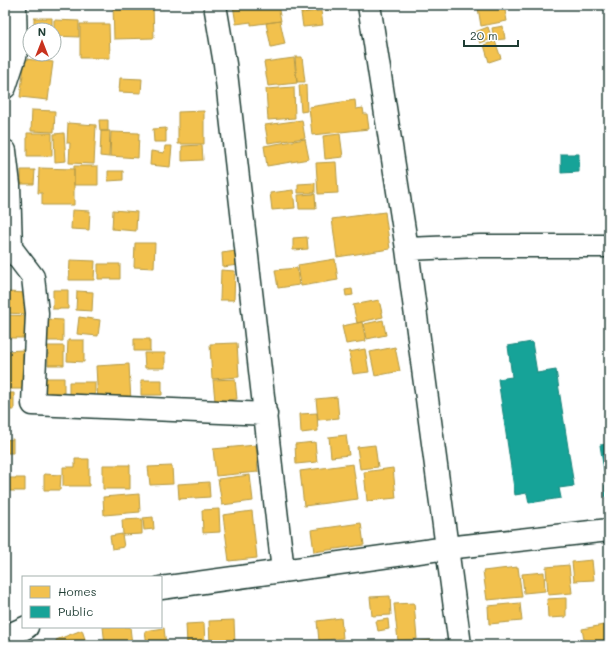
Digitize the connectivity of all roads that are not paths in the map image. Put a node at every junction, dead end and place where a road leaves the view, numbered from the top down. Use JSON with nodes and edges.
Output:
{"nodes":[{"id":1,"x":15,"y":5,"type":"edge"},
{"id":2,"x":215,"y":5,"type":"edge"},
{"id":3,"x":369,"y":5,"type":"edge"},
{"id":4,"x":5,"y":87,"type":"edge"},
{"id":5,"x":5,"y":151,"type":"edge"},
{"id":6,"x":609,"y":246,"type":"edge"},
{"id":7,"x":8,"y":249,"type":"edge"},
{"id":8,"x":407,"y":249,"type":"junction"},
{"id":9,"x":266,"y":414,"type":"junction"},
{"id":10,"x":609,"y":530,"type":"edge"},
{"id":11,"x":447,"y":548,"type":"junction"},
{"id":12,"x":283,"y":571,"type":"junction"},
{"id":13,"x":162,"y":588,"type":"edge"},
{"id":14,"x":25,"y":628,"type":"edge"},
{"id":15,"x":5,"y":637,"type":"edge"},
{"id":16,"x":460,"y":645,"type":"edge"}],
"edges":[{"from":1,"to":4,"type":"street"},
{"from":2,"to":9,"type":"street"},
{"from":3,"to":8,"type":"street"},
{"from":5,"to":7,"type":"street"},
{"from":6,"to":8,"type":"street"},
{"from":7,"to":9,"type":"street"},
{"from":8,"to":11,"type":"street"},
{"from":9,"to":12,"type":"street"},
{"from":10,"to":11,"type":"street"},
{"from":11,"to":12,"type":"street"},
{"from":11,"to":16,"type":"street"},
{"from":12,"to":13,"type":"street"},
{"from":14,"to":15,"type":"street"}]}
